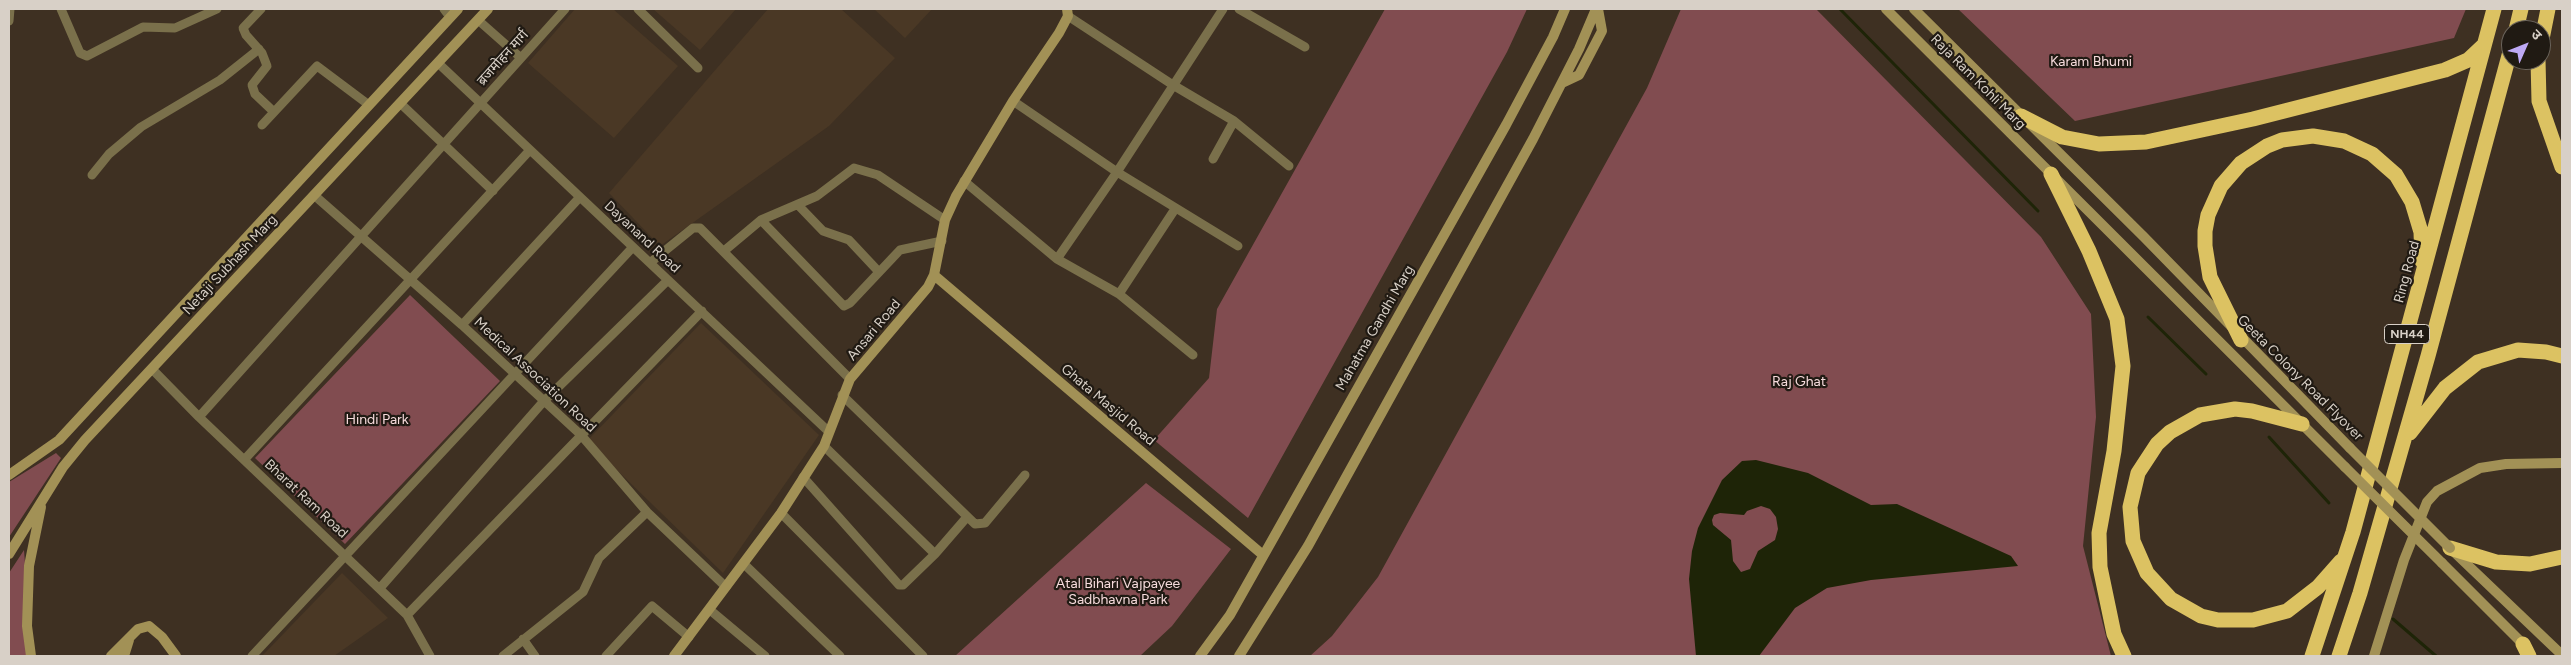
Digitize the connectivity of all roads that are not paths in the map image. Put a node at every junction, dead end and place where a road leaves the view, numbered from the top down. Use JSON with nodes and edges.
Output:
{"nodes":[{"id":1,"x":10,"y":9,"type":"edge"},
{"id":2,"x":61,"y":9,"type":"edge"},
{"id":3,"x":217,"y":9,"type":"edge"},
{"id":4,"x":262,"y":9,"type":"edge"},
{"id":5,"x":458,"y":9,"type":"edge"},
{"id":6,"x":488,"y":9,"type":"edge"},
{"id":7,"x":565,"y":9,"type":"edge"},
{"id":8,"x":638,"y":9,"type":"edge"},
{"id":9,"x":1223,"y":9,"type":"edge"},
{"id":10,"x":1240,"y":9,"type":"edge"},
{"id":11,"x":1565,"y":9,"type":"edge"},
{"id":12,"x":1597,"y":9,"type":"edge"},
{"id":13,"x":1886,"y":9,"type":"edge"},
{"id":14,"x":1914,"y":9,"type":"edge"},
{"id":15,"x":2494,"y":9,"type":"edge"},
{"id":16,"x":1067,"y":12,"type":"edge"},
{"id":17,"x":447,"y":13,"type":"edge"},
{"id":18,"x":478,"y":20,"type":"junction"},
{"id":19,"x":9,"y":21,"type":"edge"},
{"id":20,"x":2484,"y":45,"type":"junction"},
{"id":21,"x":1305,"y":47,"type":"dead end"},
{"id":22,"x":259,"y":49,"type":"junction"},
{"id":23,"x":521,"y":58,"type":"junction"},
{"id":24,"x":438,"y":63,"type":"junction"},
{"id":25,"x":698,"y":68,"type":"dead end"},
{"id":26,"x":2505,"y":70,"type":"edge"},
{"id":27,"x":2538,"y":70,"type":"edge"},
{"id":28,"x":1562,"y":83,"type":"junction"},
{"id":29,"x":1173,"y":85,"type":"junction"},
{"id":30,"x":1013,"y":101,"type":"junction"},
{"id":31,"x":481,"y":103,"type":"junction"},
{"id":32,"x":400,"y":104,"type":"junction"},
{"id":33,"x":369,"y":105,"type":"junction"},
{"id":34,"x":274,"y":112,"type":"junction"},
{"id":35,"x":2021,"y":116,"type":"junction"},
{"id":36,"x":1234,"y":121,"type":"junction"},
{"id":37,"x":262,"y":125,"type":"dead end"},
{"id":38,"x":445,"y":145,"type":"junction"},
{"id":39,"x":530,"y":150,"type":"junction"},
{"id":40,"x":1213,"y":159,"type":"dead end"},
{"id":41,"x":1289,"y":166,"type":"dead end"},
{"id":42,"x":2562,"y":167,"type":"edge"},
{"id":43,"x":1117,"y":172,"type":"junction"},
{"id":44,"x":92,"y":174,"type":"dead end"},
{"id":45,"x":2051,"y":174,"type":"junction"},
{"id":46,"x":964,"y":182,"type":"junction"},
{"id":47,"x":493,"y":191,"type":"junction"},
{"id":48,"x":314,"y":195,"type":"junction"},
{"id":49,"x":580,"y":197,"type":"junction"},
{"id":50,"x":798,"y":204,"type":"junction"},
{"id":51,"x":1176,"y":209,"type":"junction"},
{"id":52,"x":762,"y":220,"type":"junction"},
{"id":53,"x":945,"y":220,"type":"junction"},
{"id":54,"x":362,"y":236,"type":"junction"},
{"id":55,"x":942,"y":241,"type":"junction"},
{"id":56,"x":633,"y":246,"type":"junction"},
{"id":57,"x":1238,"y":246,"type":"dead end"},
{"id":58,"x":724,"y":251,"type":"junction"},
{"id":59,"x":1057,"y":259,"type":"junction"},
{"id":60,"x":651,"y":262,"type":"junction"},
{"id":61,"x":879,"y":272,"type":"junction"},
{"id":62,"x":934,"y":275,"type":"junction"},
{"id":63,"x":2423,"y":276,"type":"junction"},
{"id":64,"x":412,"y":280,"type":"junction"},
{"id":65,"x":668,"y":280,"type":"junction"},
{"id":66,"x":1119,"y":294,"type":"junction"},
{"id":67,"x":702,"y":312,"type":"junction"},
{"id":68,"x":462,"y":325,"type":"junction"},
{"id":69,"x":2241,"y":340,"type":"junction"},
{"id":70,"x":1193,"y":354,"type":"dead end"},
{"id":71,"x":2562,"y":356,"type":"edge"},
{"id":72,"x":152,"y":369,"type":"junction"},
{"id":73,"x":516,"y":373,"type":"junction"},
{"id":74,"x":850,"y":379,"type":"junction"},
{"id":75,"x":842,"y":395,"type":"junction"},
{"id":76,"x":543,"y":402,"type":"junction"},
{"id":77,"x":199,"y":417,"type":"junction"},
{"id":78,"x":2302,"y":424,"type":"junction"},
{"id":79,"x":828,"y":430,"type":"junction"},
{"id":80,"x":581,"y":435,"type":"junction"},
{"id":81,"x":2404,"y":442,"type":"junction"},
{"id":82,"x":824,"y":446,"type":"junction"},
{"id":83,"x":244,"y":460,"type":"junction"},
{"id":84,"x":2562,"y":463,"type":"edge"},
{"id":85,"x":9,"y":475,"type":"edge"},
{"id":86,"x":1025,"y":475,"type":"dead end"},
{"id":87,"x":803,"y":477,"type":"junction"},
{"id":88,"x":41,"y":504,"type":"junction"},
{"id":89,"x":647,"y":512,"type":"junction"},
{"id":90,"x":780,"y":513,"type":"junction"},
{"id":91,"x":967,"y":517,"type":"junction"},
{"id":92,"x":2450,"y":548,"type":"junction"},
{"id":93,"x":9,"y":554,"type":"edge"},
{"id":94,"x":935,"y":554,"type":"junction"},
{"id":95,"x":346,"y":555,"type":"junction"},
{"id":96,"x":1263,"y":555,"type":"junction"},
{"id":97,"x":2345,"y":556,"type":"junction"},
{"id":98,"x":2562,"y":557,"type":"edge"},
{"id":99,"x":744,"y":564,"type":"junction"},
{"id":100,"x":726,"y":587,"type":"junction"},
{"id":101,"x":380,"y":588,"type":"junction"},
{"id":102,"x":710,"y":610,"type":"junction"},
{"id":103,"x":406,"y":615,"type":"junction"},
{"id":104,"x":689,"y":636,"type":"junction"},
{"id":105,"x":523,"y":639,"type":"junction"},
{"id":106,"x":129,"y":640,"type":"junction"},
{"id":107,"x":2526,"y":650,"type":"edge"},
{"id":108,"x":679,"y":654,"type":"edge"},
{"id":109,"x":31,"y":656,"type":"edge"},
{"id":110,"x":110,"y":656,"type":"edge"},
{"id":111,"x":124,"y":656,"type":"edge"},
{"id":112,"x":176,"y":656,"type":"edge"},
{"id":113,"x":252,"y":656,"type":"edge"},
{"id":114,"x":430,"y":656,"type":"edge"},
{"id":115,"x":502,"y":656,"type":"edge"},
{"id":116,"x":535,"y":656,"type":"edge"},
{"id":117,"x":606,"y":656,"type":"edge"},
{"id":118,"x":765,"y":656,"type":"edge"},
{"id":119,"x":840,"y":656,"type":"edge"},
{"id":120,"x":923,"y":656,"type":"edge"},
{"id":121,"x":1200,"y":656,"type":"edge"},
{"id":122,"x":1239,"y":656,"type":"edge"},
{"id":123,"x":2124,"y":656,"type":"edge"},
{"id":124,"x":2312,"y":656,"type":"edge"},
{"id":125,"x":2339,"y":656,"type":"edge"},
{"id":126,"x":2374,"y":656,"type":"edge"},
{"id":127,"x":2535,"y":656,"type":"edge"},
{"id":128,"x":2562,"y":656,"type":"edge"}],
"edges":[{"from":1,"to":19,"type":"street"},
{"from":2,"to":3,"type":"street"},
{"from":4,"to":22,"type":"street"},
{"from":5,"to":17,"type":"main road","name":"Netaji Subhash Marg"},
{"from":6,"to":18,"type":"main road","name":"Netaji Subhash Marg"},
{"from":7,"to":23,"type":"street","name":"ब्रजमोहन मार्ग"},
{"from":8,"to":25,"type":"street"},
{"from":9,"to":29,"type":"street"},
{"from":10,"to":21,"type":"street"},
{"from":11,"to":96,"type":"main road","name":"Mahatma Gandhi Marg"},
{"from":12,"to":28,"type":"main road"},
{"from":12,"to":28,"type":"main road"},
{"from":13,"to":45,"type":"main road","name":"Raja Ram Kohli Marg"},
{"from":14,"to":35,"type":"main road","name":"Raja Ram Kohli Marg"},
{"from":15,"to":20,"type":"highway","name":"Ring Road","number":"NH44"},
{"from":16,"to":29,"type":"street"},
{"from":16,"to":30,"type":"main road","name":"Ansari Road"},
{"from":17,"to":33,"type":"main road","name":"Netaji Subhash Marg"},
{"from":18,"to":23,"type":"street"},
{"from":18,"to":24,"type":"main road","name":"Netaji Subhash Marg"},
{"from":20,"to":35,"type":"highway"},
{"from":20,"to":63,"type":"highway","name":"Ring Road","number":"NH44"},
{"from":22,"to":34,"type":"street"},
{"from":22,"to":44,"type":"street"},
{"from":23,"to":31,"type":"street","name":"ब्रजमोहन मार्ग"},
{"from":24,"to":31,"type":"street","name":"Dayanand Road"},
{"from":24,"to":32,"type":"main road","name":"Netaji Subhash Marg"},
{"from":26,"to":81,"type":"highway","number":"NH44"},
{"from":27,"to":42,"type":"highway"},
{"from":28,"to":122,"type":"main road"},
{"from":29,"to":36,"type":"street"},
{"from":29,"to":43,"type":"street"},
{"from":30,"to":43,"type":"street"},
{"from":30,"to":46,"type":"main road","name":"Ansari Road"},
{"from":31,"to":38,"type":"street","name":"ब्रजमोहन मार्ग"},
{"from":31,"to":39,"type":"street","name":"Dayanand Road"},
{"from":32,"to":38,"type":"street"},
{"from":32,"to":48,"type":"main road","name":"Netaji Subhash Marg"},
{"from":33,"to":34,"type":"street"},
{"from":33,"to":85,"type":"main road","name":"Netaji Subhash Marg"},
{"from":34,"to":37,"type":"street"},
{"from":35,"to":69,"type":"main road","name":"Geeta Colony Road Flyover"},
{"from":36,"to":40,"type":"street"},
{"from":36,"to":41,"type":"street"},
{"from":38,"to":47,"type":"street"},
{"from":38,"to":54,"type":"street","name":"ब्रजमोहन मार्ग"},
{"from":39,"to":47,"type":"street"},
{"from":39,"to":49,"type":"street","name":"Dayanand Road"},
{"from":43,"to":51,"type":"street"},
{"from":43,"to":59,"type":"street"},
{"from":45,"to":78,"type":"main road"},
{"from":45,"to":123,"type":"highway"},
{"from":46,"to":53,"type":"main road","name":"Ansari Road"},
{"from":46,"to":59,"type":"street"},
{"from":47,"to":64,"type":"street"},
{"from":48,"to":54,"type":"street","name":"Medical Association Road"},
{"from":48,"to":72,"type":"main road","name":"Netaji Subhash Marg"},
{"from":49,"to":56,"type":"street","name":"Dayanand Road"},
{"from":49,"to":68,"type":"street"},
{"from":50,"to":52,"type":"street"},
{"from":50,"to":53,"type":"street"},
{"from":50,"to":61,"type":"street"},
{"from":51,"to":57,"type":"street"},
{"from":51,"to":66,"type":"street"},
{"from":52,"to":58,"type":"street"},
{"from":52,"to":61,"type":"street"},
{"from":53,"to":55,"type":"main road","name":"Ansari Road"},
{"from":54,"to":64,"type":"street","name":"Medical Association Road"},
{"from":54,"to":77,"type":"street","name":"ब्रजमोहन मार्ग"},
{"from":55,"to":61,"type":"street"},
{"from":55,"to":62,"type":"main road","name":"Ansari Road"},
{"from":56,"to":60,"type":"street","name":"Dayanand Road"},
{"from":56,"to":73,"type":"street"},
{"from":58,"to":60,"type":"street"},
{"from":58,"to":74,"type":"street"},
{"from":59,"to":66,"type":"street"},
{"from":60,"to":65,"type":"street","name":"Dayanand Road"},
{"from":62,"to":74,"type":"main road","name":"Ansari Road"},
{"from":62,"to":96,"type":"main road","name":"Ghata Masjid Road"},
{"from":63,"to":69,"type":"highway"},
{"from":63,"to":97,"type":"highway","name":"Ring Road","number":"NH44"},
{"from":64,"to":68,"type":"street","name":"Medical Association Road"},
{"from":64,"to":83,"type":"street"},
{"from":65,"to":67,"type":"street","name":"Dayanand Road"},
{"from":65,"to":76,"type":"street"},
{"from":66,"to":70,"type":"street"},
{"from":67,"to":79,"type":"street","name":"Dayanand Road"},
{"from":67,"to":80,"type":"street"},
{"from":68,"to":73,"type":"street","name":"Medical Association Road"},
{"from":69,"to":92,"type":"main road","name":"Geeta Colony Road Flyover","bridge":true},
{"from":71,"to":81,"type":"highway"},
{"from":72,"to":77,"type":"street","name":"Bharat Ram Road"},
{"from":72,"to":88,"type":"main road","name":"Netaji Subhash Marg"},
{"from":73,"to":76,"type":"street","name":"Medical Association Road"},
{"from":73,"to":95,"type":"street"},
{"from":74,"to":75,"type":"main road","name":"Ansari Road"},
{"from":75,"to":79,"type":"main road","name":"Ansari Road"},
{"from":75,"to":91,"type":"street"},
{"from":76,"to":80,"type":"street","name":"Medical Association Road"},
{"from":76,"to":101,"type":"street"},
{"from":77,"to":83,"type":"street","name":"Bharat Ram Road"},
{"from":78,"to":97,"type":"highway"},
{"from":78,"to":107,"type":"main road","bridge":true},
{"from":79,"to":82,"type":"main road","name":"Ansari Road"},
{"from":80,"to":89,"type":"street","name":"Medical Association Road"},
{"from":80,"to":103,"type":"street"},
{"from":81,"to":125,"type":"highway","number":"NH44"},
{"from":82,"to":87,"type":"main road","name":"Ansari Road"},
{"from":82,"to":94,"type":"street"},
{"from":83,"to":95,"type":"street","name":"Bharat Ram Road"},
{"from":84,"to":126,"type":"main road"},
{"from":86,"to":91,"type":"street"},
{"from":87,"to":90,"type":"main road","name":"Ansari Road"},
{"from":87,"to":94,"type":"street"},
{"from":88,"to":93,"type":"main road","name":"Netaji Subhash Marg"},
{"from":88,"to":109,"type":"main road"},
{"from":89,"to":100,"type":"street","name":"Medical Association Road"},
{"from":89,"to":105,"type":"street"},
{"from":90,"to":99,"type":"main road","name":"Ansari Road"},
{"from":90,"to":120,"type":"street"},
{"from":91,"to":94,"type":"street"},
{"from":92,"to":98,"type":"highway"},
{"from":92,"to":128,"type":"main road","name":"Geeta Colony Road Flyover"},
{"from":95,"to":101,"type":"street","name":"Bharat Ram Road"},
{"from":95,"to":113,"type":"street"},
{"from":96,"to":121,"type":"main road","name":"Mahatma Gandhi Marg"},
{"from":97,"to":124,"type":"highway","name":"Ring Road","number":"NH44"},
{"from":99,"to":100,"type":"main road","name":"Ansari Road"},
{"from":99,"to":119,"type":"street"},
{"from":100,"to":102,"type":"main road","name":"Ansari Road"},
{"from":101,"to":103,"type":"street","name":"Bharat Ram Road"},
{"from":102,"to":104,"type":"main road","name":"Ansari Road"},
{"from":102,"to":118,"type":"street"},
{"from":103,"to":114,"type":"street","name":"Bharat Ram Road"},
{"from":104,"to":108,"type":"main road","name":"Ansari Road"},
{"from":104,"to":117,"type":"street"},
{"from":105,"to":115,"type":"street"},
{"from":105,"to":116,"type":"street"},
{"from":106,"to":110,"type":"main road"},
{"from":106,"to":111,"type":"main road"},
{"from":106,"to":112,"type":"main road"},
{"from":107,"to":127,"type":"main road"}]}
